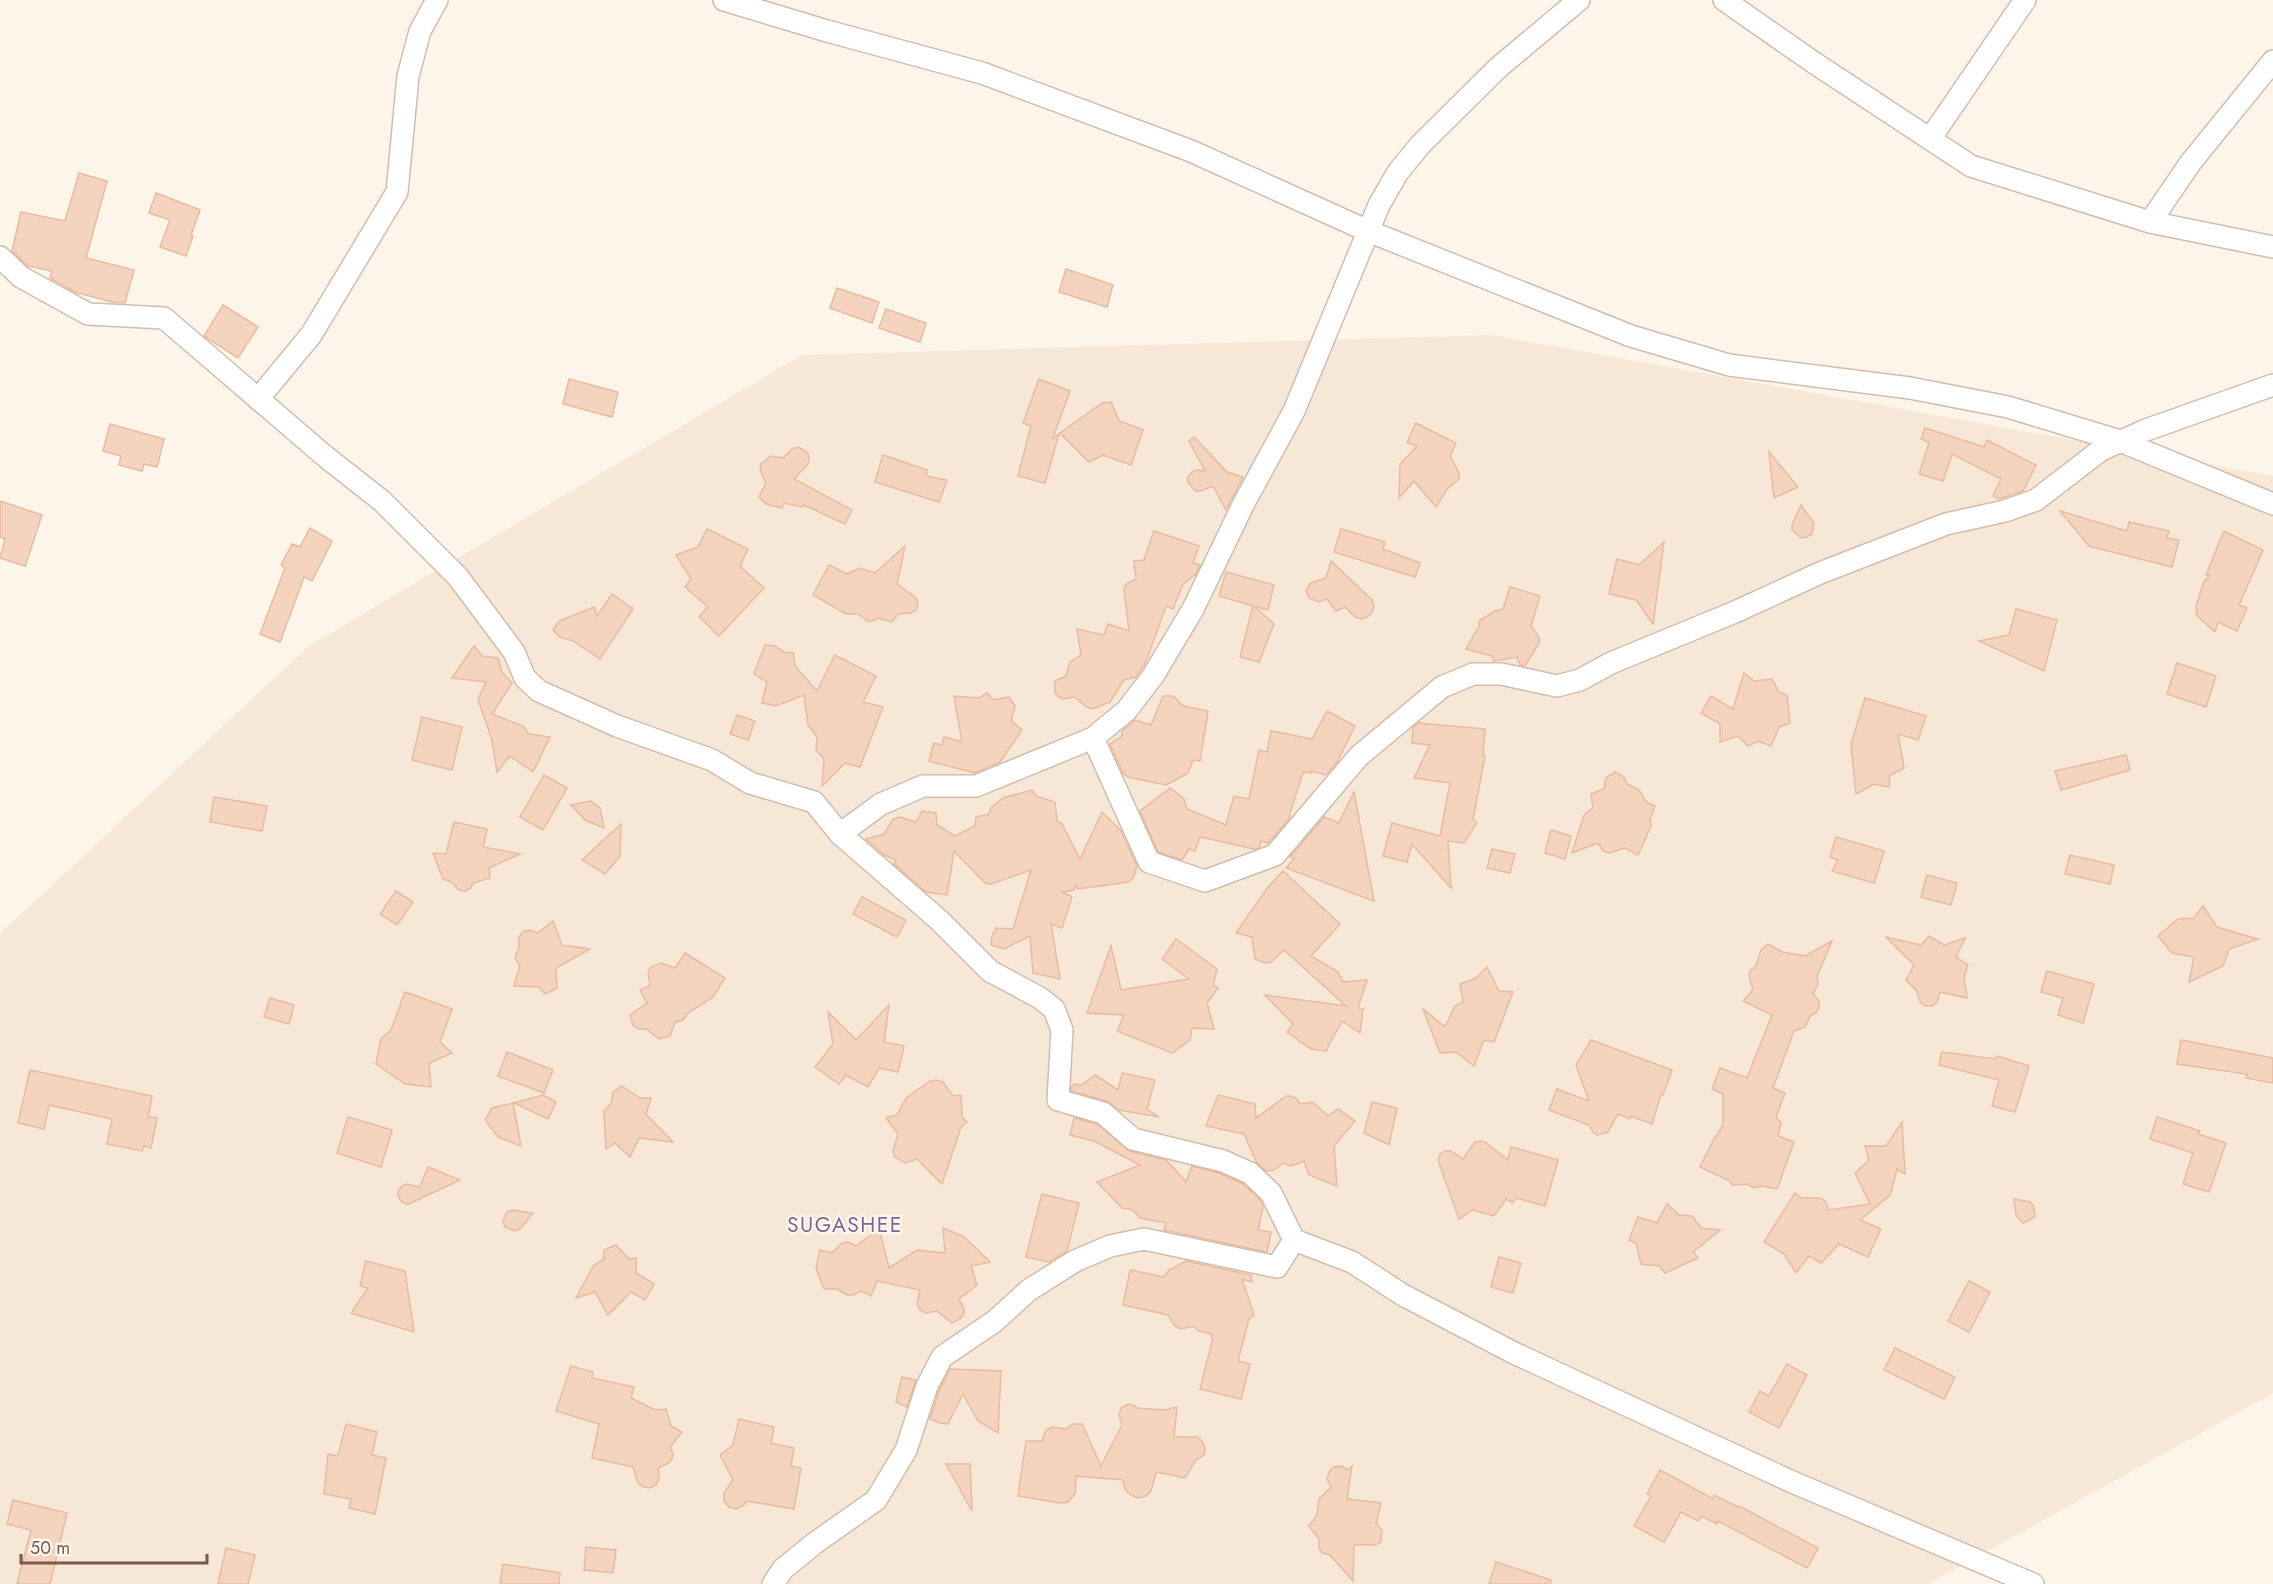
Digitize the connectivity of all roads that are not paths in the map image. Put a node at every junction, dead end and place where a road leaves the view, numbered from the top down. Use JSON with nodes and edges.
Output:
{"nodes":[{"id":1,"x":437,"y":0,"type":"edge"},
{"id":2,"x":724,"y":0,"type":"edge"},
{"id":3,"x":1579,"y":0,"type":"edge"},
{"id":4,"x":1724,"y":0,"type":"edge"},
{"id":5,"x":2025,"y":0,"type":"edge"},
{"id":6,"x":2273,"y":61,"type":"edge"},
{"id":7,"x":1930,"y":139,"type":"junction"},
{"id":8,"x":2150,"y":222,"type":"junction"},
{"id":9,"x":1368,"y":231,"type":"junction"},
{"id":10,"x":2273,"y":247,"type":"edge"},
{"id":11,"x":0,"y":257,"type":"edge"},
{"id":12,"x":2273,"y":385,"type":"edge"},
{"id":13,"x":258,"y":399,"type":"junction"},
{"id":14,"x":2120,"y":441,"type":"junction"},
{"id":15,"x":2273,"y":504,"type":"edge"},
{"id":16,"x":1093,"y":738,"type":"junction"},
{"id":17,"x":840,"y":834,"type":"junction"},
{"id":18,"x":1294,"y":1240,"type":"junction"},
{"id":19,"x":774,"y":1584,"type":"edge"},
{"id":20,"x":2033,"y":1584,"type":"edge"}],
"edges":[{"from":1,"to":13,"type":"street"},
{"from":2,"to":9,"type":"street"},
{"from":3,"to":9,"type":"street"},
{"from":4,"to":7,"type":"street"},
{"from":5,"to":7,"type":"street"},
{"from":6,"to":8,"type":"street"},
{"from":7,"to":8,"type":"street"},
{"from":8,"to":10,"type":"street"},
{"from":9,"to":14,"type":"street"},
{"from":9,"to":16,"type":"street"},
{"from":11,"to":13,"type":"street"},
{"from":12,"to":14,"type":"street"},
{"from":13,"to":17,"type":"street"},
{"from":14,"to":15,"type":"street"},
{"from":14,"to":16,"type":"street"},
{"from":16,"to":17,"type":"street"},
{"from":17,"to":18,"type":"street"},
{"from":18,"to":19,"type":"street"},
{"from":18,"to":20,"type":"street"}]}
